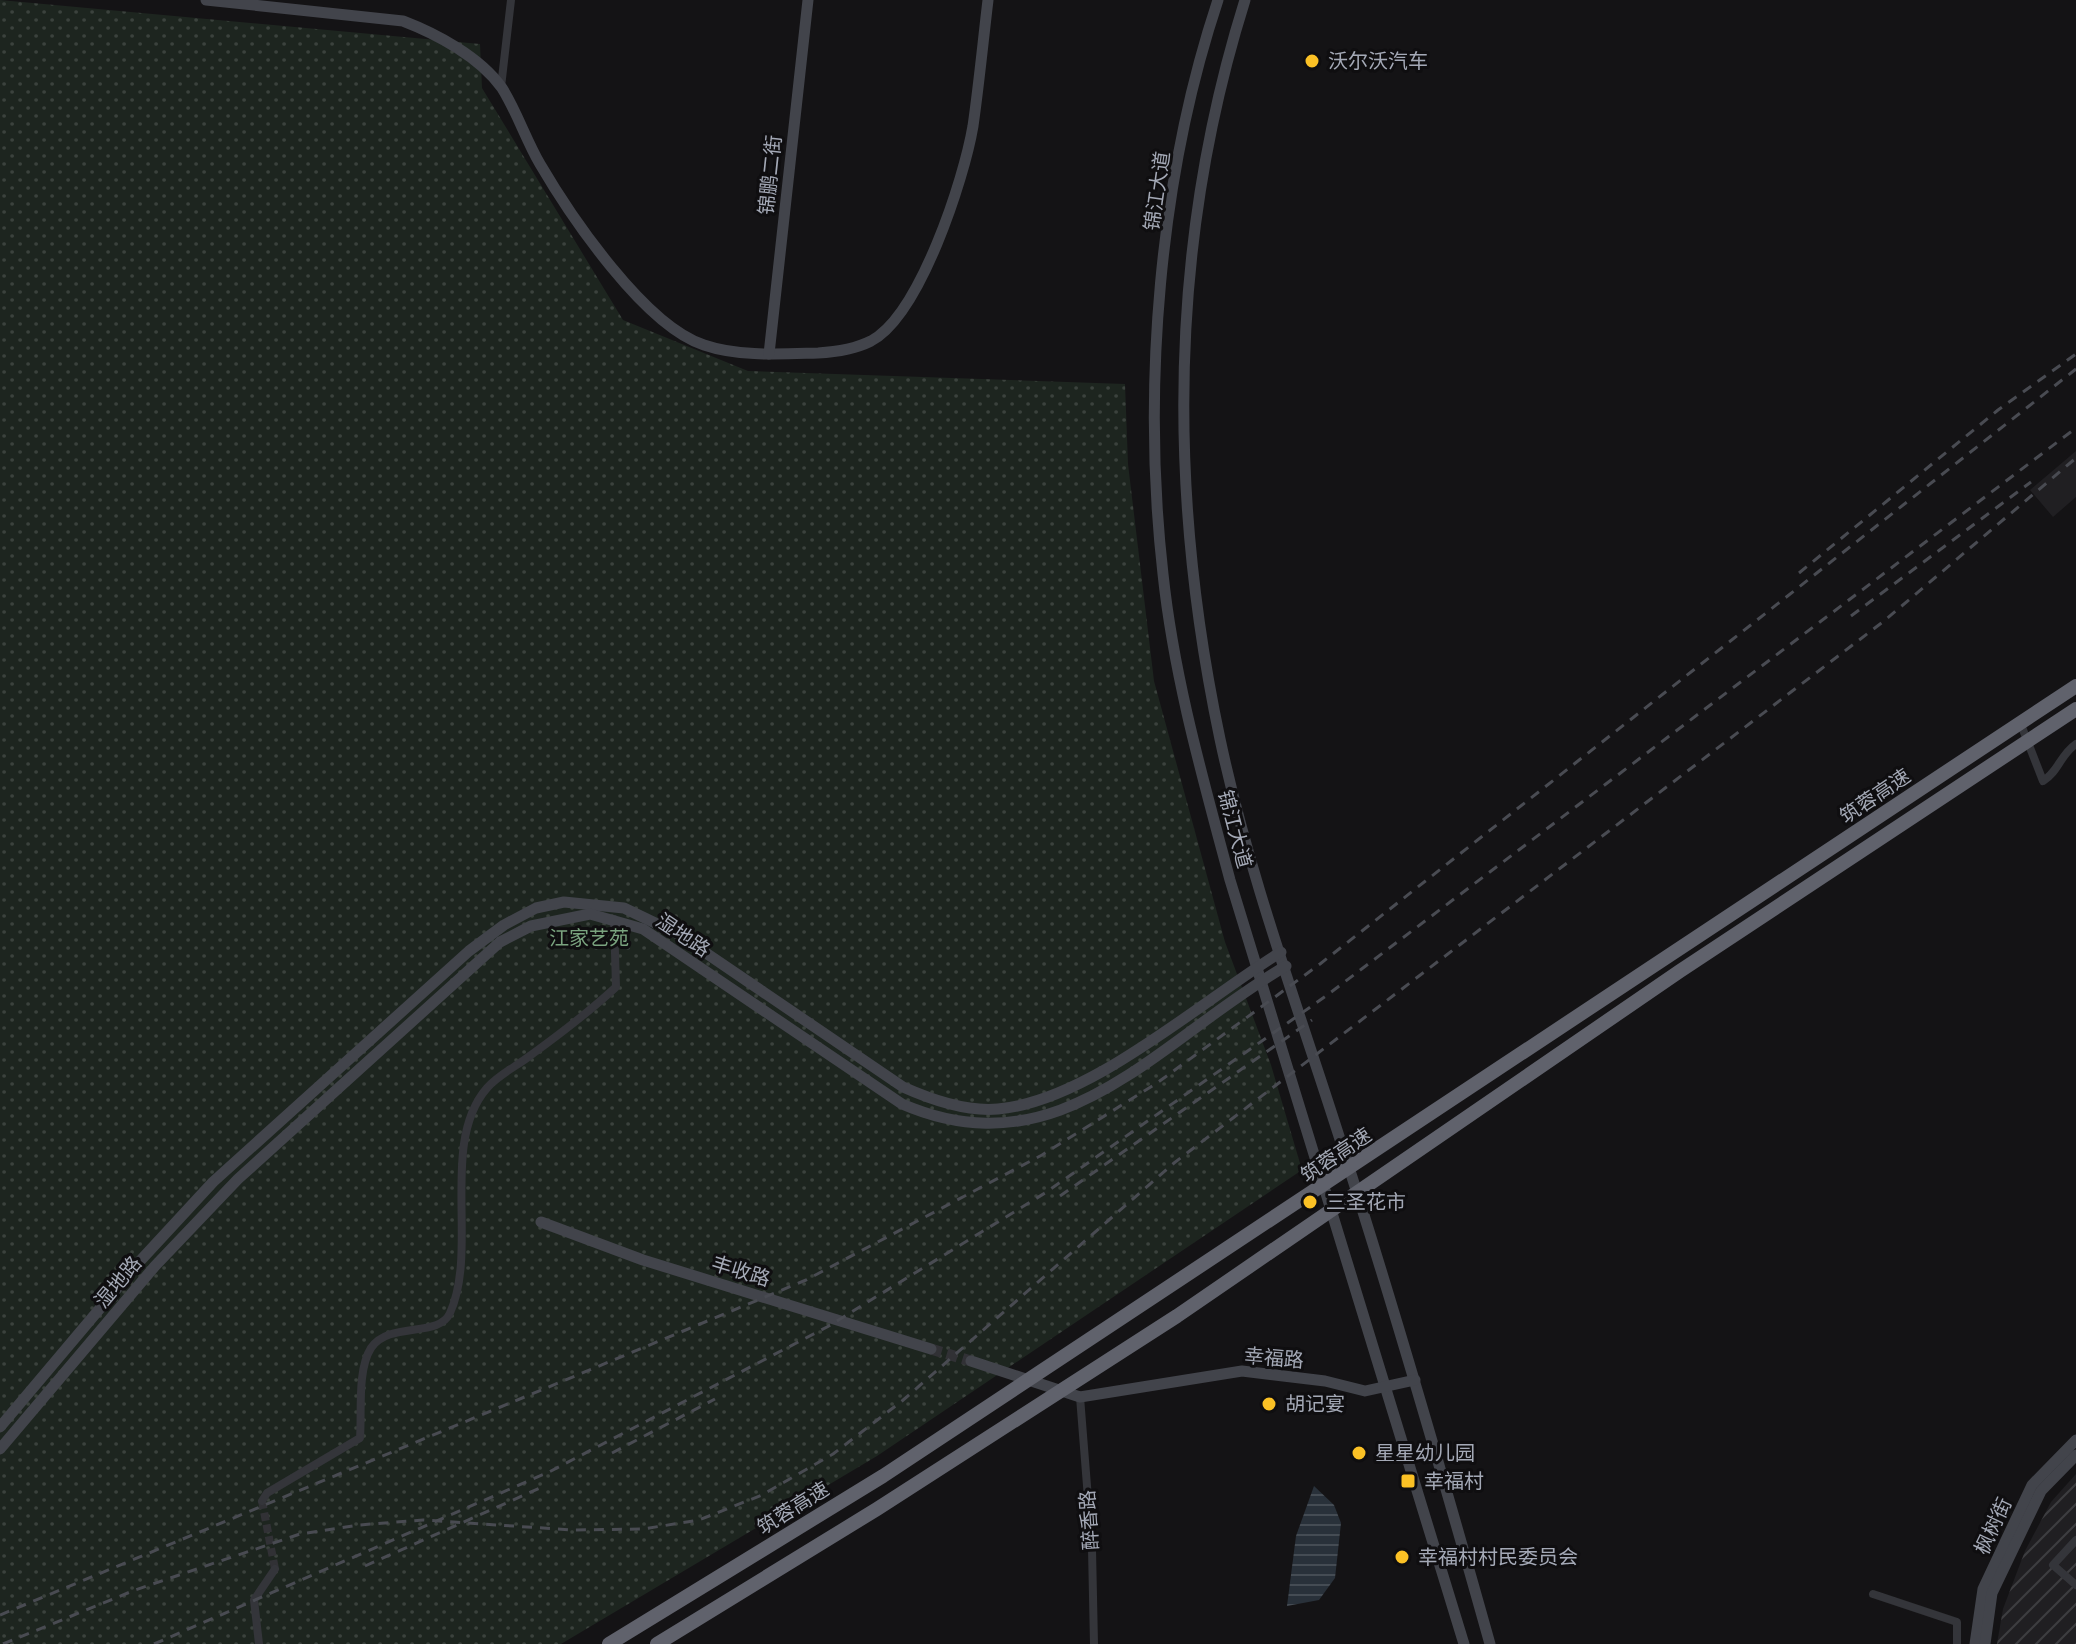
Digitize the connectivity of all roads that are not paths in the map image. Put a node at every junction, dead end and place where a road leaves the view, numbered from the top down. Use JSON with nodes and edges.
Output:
{"nodes":[{"id":1,"x":206,"y":0,"type":"edge"},
{"id":2,"x":511,"y":0,"type":"edge"},
{"id":3,"x":808,"y":0,"type":"edge"},
{"id":4,"x":988,"y":0,"type":"edge"},
{"id":5,"x":1218,"y":0,"type":"edge"},
{"id":6,"x":1245,"y":0,"type":"edge"},
{"id":7,"x":501,"y":88,"type":"junction"},
{"id":8,"x":769,"y":354,"type":"junction"},
{"id":9,"x":2076,"y":686,"type":"edge"},
{"id":10,"x":2076,"y":709,"type":"edge"},
{"id":11,"x":2019,"y":718,"type":"dead end"},
{"id":12,"x":2076,"y":744,"type":"edge"},
{"id":13,"x":616,"y":907,"type":"junction"},
{"id":14,"x":615,"y":920,"type":"junction"},
{"id":15,"x":1281,"y":952,"type":"junction"},
{"id":16,"x":1258,"y":966,"type":"junction"},
{"id":17,"x":1286,"y":966,"type":"junction"},
{"id":18,"x":1263,"y":980,"type":"junction"},
{"id":19,"x":823,"y":1035,"type":"junction"},
{"id":20,"x":815,"y":1047,"type":"junction"},
{"id":21,"x":541,"y":1222,"type":"dead end"},
{"id":22,"x":931,"y":1349,"type":"tunnel mouth"},
{"id":23,"x":971,"y":1361,"type":"tunnel mouth"},
{"id":24,"x":1415,"y":1380,"type":"junction"},
{"id":25,"x":1387,"y":1385,"type":"junction"},
{"id":26,"x":1080,"y":1397,"type":"junction"},
{"id":27,"x":0,"y":1427,"type":"edge"},
{"id":28,"x":2076,"y":1440,"type":"edge"},
{"id":29,"x":0,"y":1449,"type":"edge"},
{"id":30,"x":2076,"y":1455,"type":"edge"},
{"id":31,"x":262,"y":1501,"type":"dead end"},
{"id":32,"x":2076,"y":1540,"type":"edge"},
{"id":33,"x":275,"y":1569,"type":"tunnel mouth"},
{"id":34,"x":2076,"y":1585,"type":"edge"},
{"id":35,"x":1873,"y":1594,"type":"dead end"},
{"id":36,"x":259,"y":1644,"type":"edge"},
{"id":37,"x":609,"y":1644,"type":"edge"},
{"id":38,"x":657,"y":1644,"type":"edge"},
{"id":39,"x":1094,"y":1644,"type":"edge"},
{"id":40,"x":1464,"y":1644,"type":"edge"},
{"id":41,"x":1490,"y":1644,"type":"edge"},
{"id":42,"x":1957,"y":1644,"type":"edge"},
{"id":43,"x":1975,"y":1644,"type":"edge"},
{"id":44,"x":1985,"y":1644,"type":"edge"}],
"edges":[{"from":1,"to":7,"type":"street"},
{"from":2,"to":7,"type":"street"},
{"from":3,"to":8,"type":"street","name":"锦鹏二街"},
{"from":4,"to":8,"type":"street"},
{"from":5,"to":16,"type":"street","name":"锦江大道"},
{"from":6,"to":15,"type":"street","name":"锦江大道"},
{"from":7,"to":8,"type":"street"},
{"from":9,"to":37,"type":"highway","name":"筑蓉高速","bridge":true},
{"from":10,"to":38,"type":"highway","name":"筑蓉高速","bridge":true},
{"from":11,"to":12,"type":"street"},
{"from":13,"to":14,"type":"street"},
{"from":13,"to":19,"type":"street","name":"湿地路"},
{"from":13,"to":27,"type":"street","name":"湿地路"},
{"from":14,"to":20,"type":"street","name":"湿地路"},
{"from":14,"to":29,"type":"street","name":"湿地路"},
{"from":14,"to":31,"type":"street"},
{"from":15,"to":16,"type":"street","name":"湿地路"},
{"from":15,"to":17,"type":"street","name":"锦江大道"},
{"from":16,"to":18,"type":"street","name":"锦江大道"},
{"from":16,"to":19,"type":"street","name":"湿地路"},
{"from":17,"to":18,"type":"street","name":"湿地路"},
{"from":17,"to":24,"type":"street","name":"锦江大道"},
{"from":18,"to":20,"type":"street","name":"湿地路"},
{"from":18,"to":25,"type":"street","name":"锦江大道"},
{"from":19,"to":20,"type":"street"},
{"from":21,"to":22,"type":"street","name":"丰收路"},
{"from":23,"to":26,"type":"street"},
{"from":24,"to":25,"type":"street","name":"幸福路"},
{"from":24,"to":41,"type":"street","name":"锦江大道"},
{"from":25,"to":26,"type":"street","name":"幸福路"},
{"from":25,"to":40,"type":"street","name":"锦江大道"},
{"from":26,"to":39,"type":"street","name":"醉香路"},
{"from":28,"to":43,"type":"street","name":"枫树街"},
{"from":30,"to":44,"type":"street","name":"枫树街"},
{"from":32,"to":34,"type":"street"},
{"from":33,"to":36,"type":"street"},
{"from":35,"to":42,"type":"street"}]}
